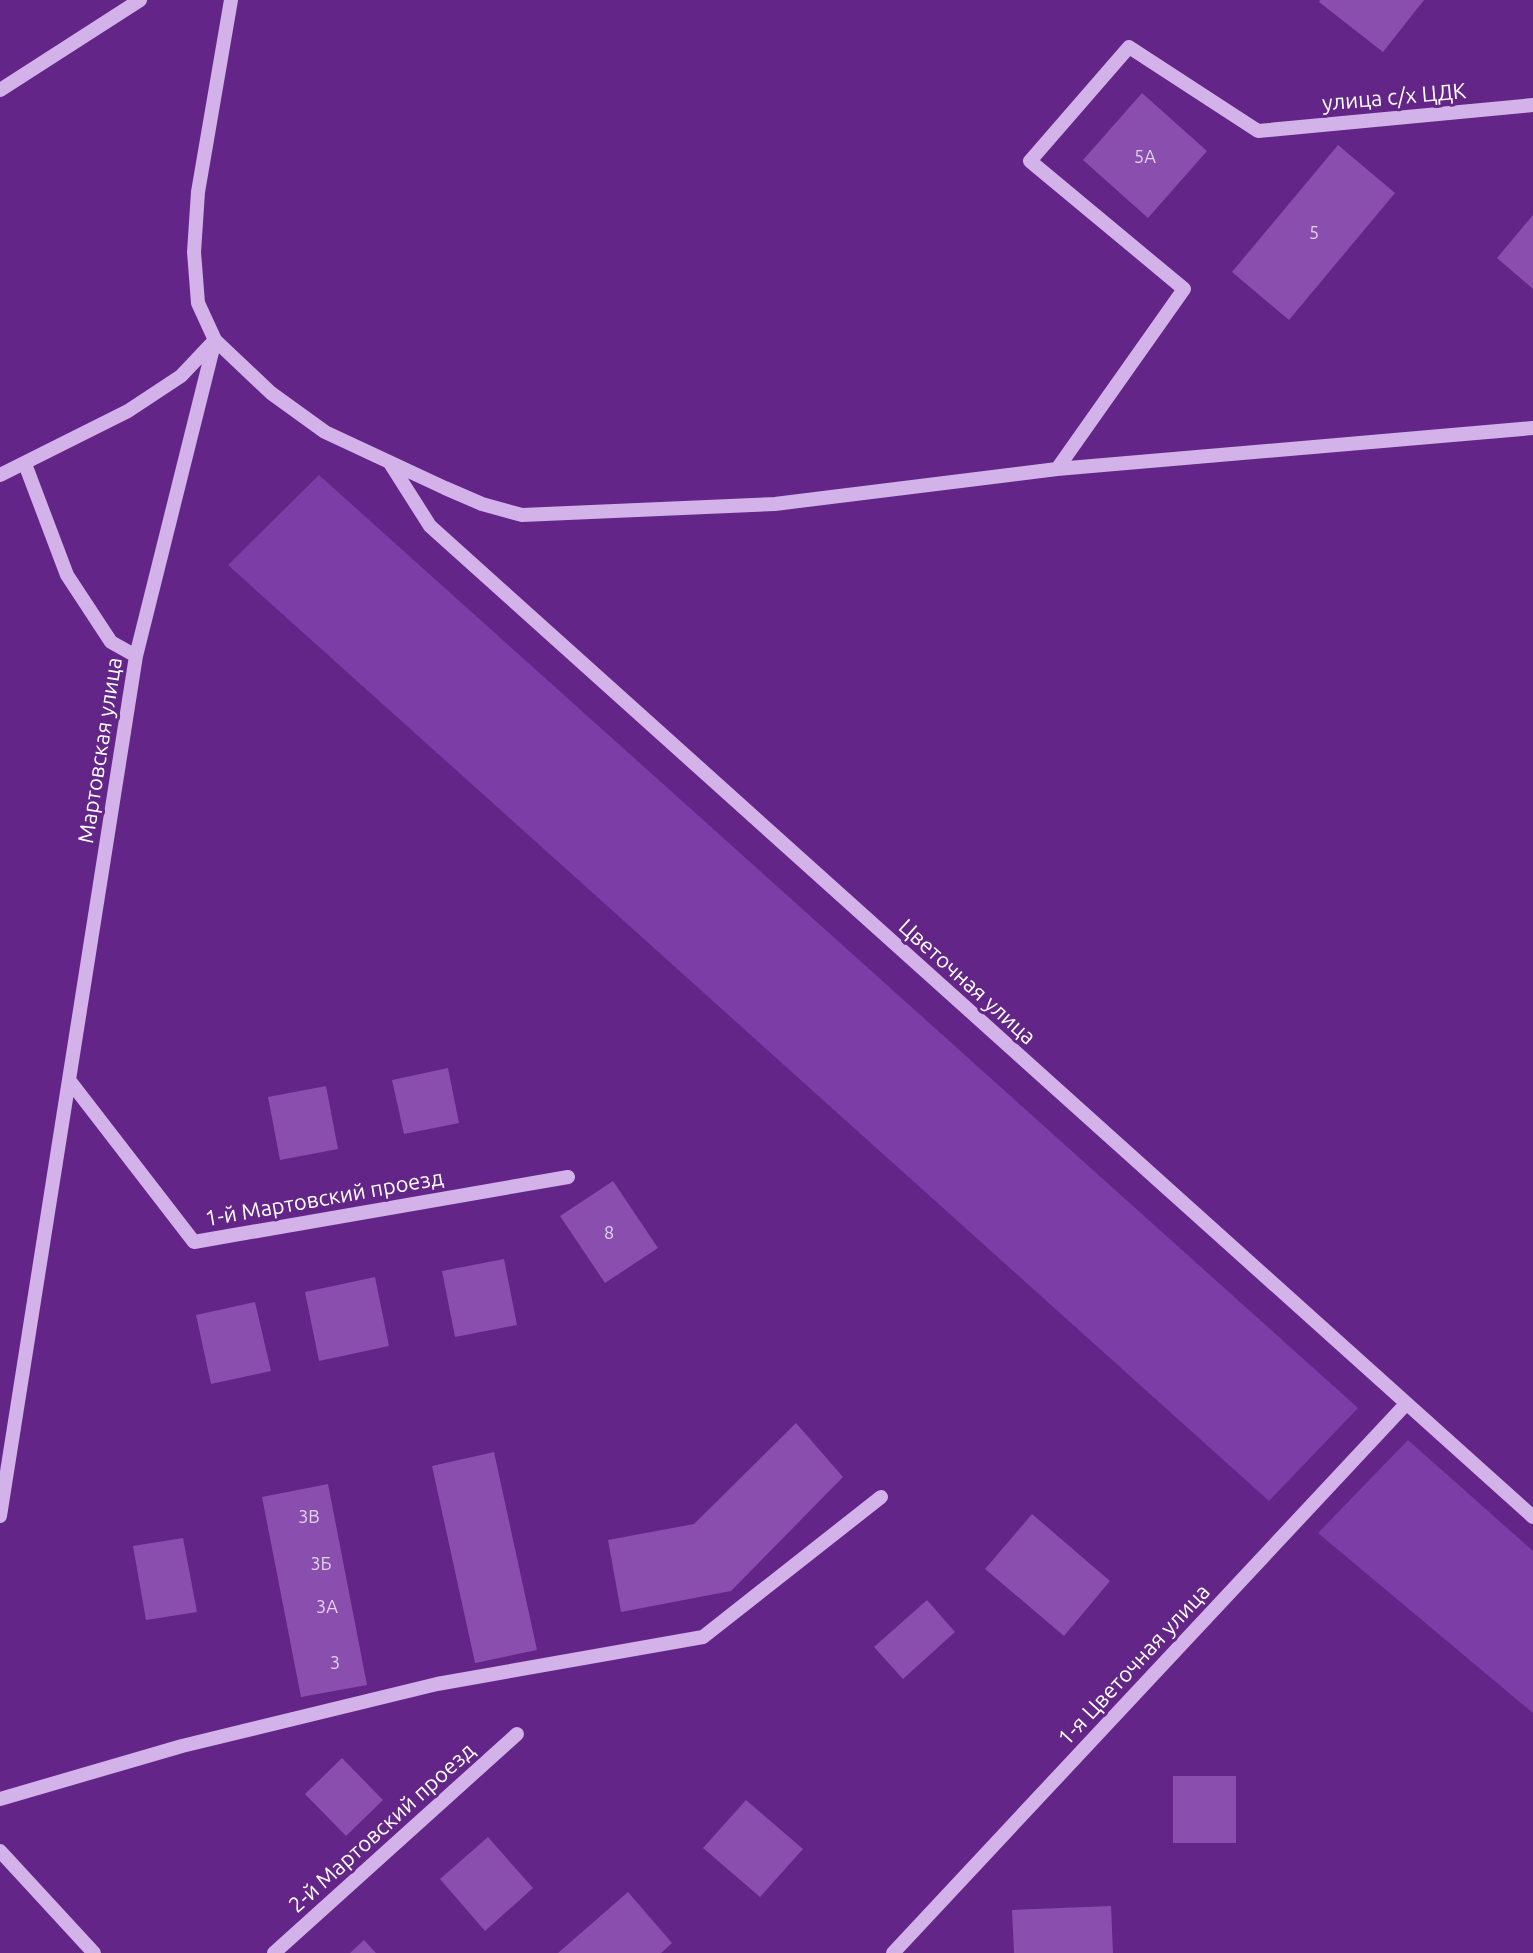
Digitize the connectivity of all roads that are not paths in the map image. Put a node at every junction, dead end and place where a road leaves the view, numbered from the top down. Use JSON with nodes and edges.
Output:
{"nodes":[{"id":1,"x":140,"y":0,"type":"edge"},
{"id":2,"x":231,"y":0,"type":"edge"},
{"id":3,"x":0,"y":90,"type":"edge"},
{"id":4,"x":1533,"y":105,"type":"edge"},
{"id":5,"x":215,"y":340,"type":"junction"},
{"id":6,"x":1533,"y":428,"type":"edge"},
{"id":7,"x":390,"y":462,"type":"junction"},
{"id":8,"x":25,"y":464,"type":"junction"},
{"id":9,"x":1057,"y":469,"type":"junction"},
{"id":10,"x":0,"y":475,"type":"edge"},
{"id":11,"x":136,"y":656,"type":"junction"},
{"id":12,"x":69,"y":1080,"type":"junction"},
{"id":13,"x":568,"y":1177,"type":"dead end"},
{"id":14,"x":1406,"y":1404,"type":"junction"},
{"id":15,"x":881,"y":1497,"type":"dead end"},
{"id":16,"x":0,"y":1516,"type":"edge"},
{"id":17,"x":1533,"y":1517,"type":"edge"},
{"id":18,"x":517,"y":1734,"type":"dead end"},
{"id":19,"x":0,"y":1799,"type":"edge"},
{"id":20,"x":0,"y":1851,"type":"edge"},
{"id":21,"x":94,"y":1953,"type":"edge"},
{"id":22,"x":274,"y":1953,"type":"edge"},
{"id":23,"x":893,"y":1953,"type":"edge"}],
"edges":[{"from":1,"to":3,"type":"street"},
{"from":2,"to":5,"type":"street"},
{"from":4,"to":9,"type":"street","name":"улица с/х ЦДК"},
{"from":5,"to":7,"type":"street"},
{"from":5,"to":8,"type":"street"},
{"from":5,"to":11,"type":"street","name":"Мартовская улица"},
{"from":6,"to":9,"type":"street"},
{"from":7,"to":9,"type":"street"},
{"from":7,"to":14,"type":"street","name":"Цветочная улица"},
{"from":8,"to":10,"type":"street"},
{"from":8,"to":11,"type":"street"},
{"from":11,"to":12,"type":"street","name":"Мартовская улица"},
{"from":12,"to":13,"type":"street","name":"1-й Мартовский проезд"},
{"from":12,"to":16,"type":"street","name":"Мартовская улица"},
{"from":14,"to":17,"type":"street","name":"Цветочная улица"},
{"from":14,"to":23,"type":"street","name":"1-я Цветочная улица"},
{"from":15,"to":19,"type":"street"},
{"from":18,"to":22,"type":"street","name":"2-й Мартовский проезд"},
{"from":20,"to":21,"type":"street"}]}
